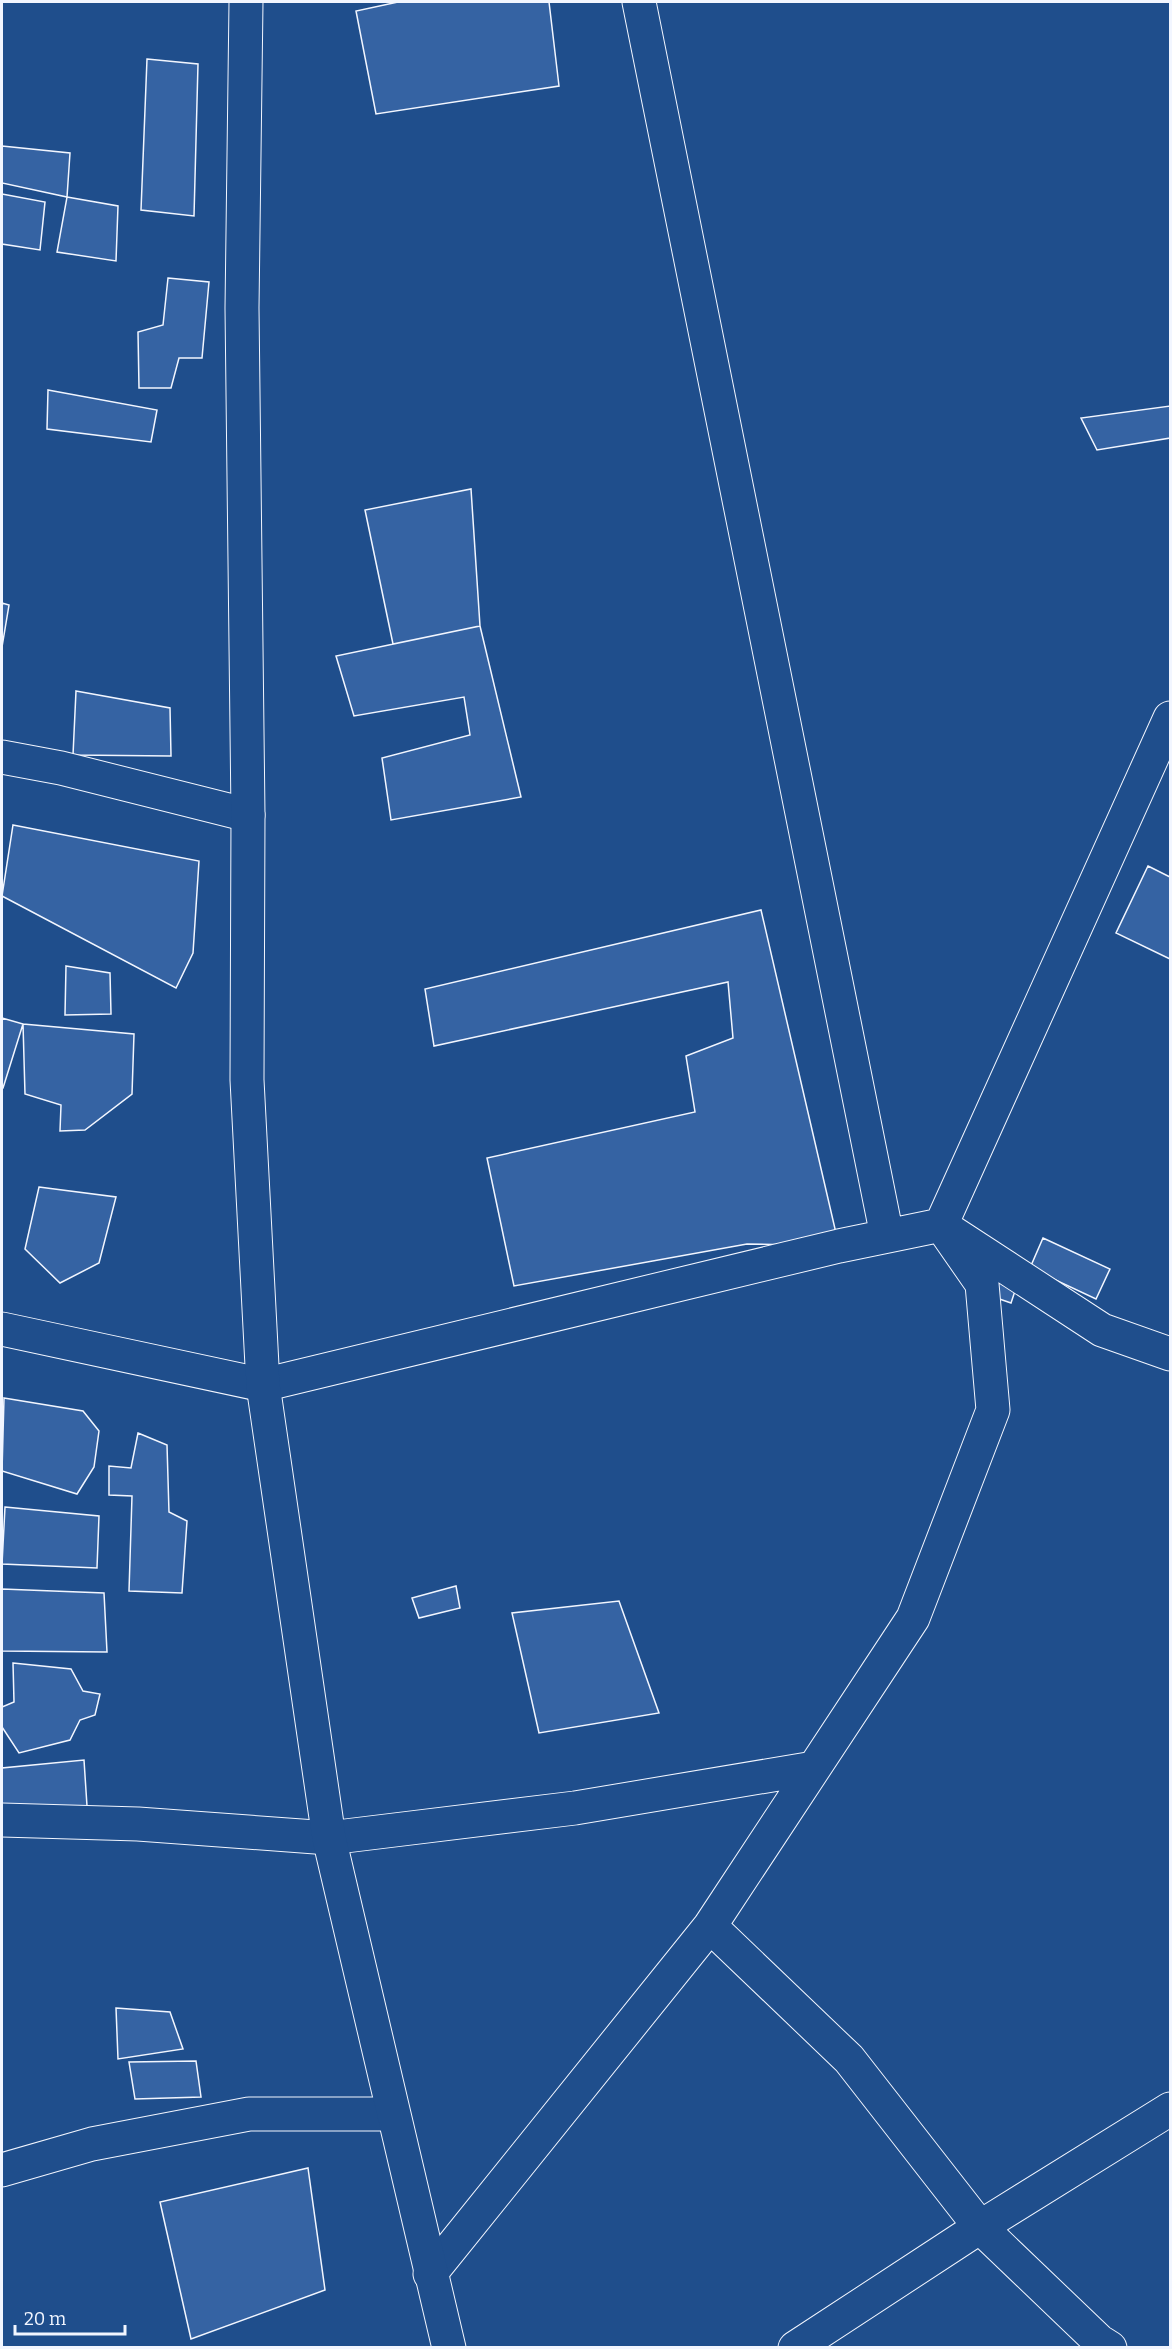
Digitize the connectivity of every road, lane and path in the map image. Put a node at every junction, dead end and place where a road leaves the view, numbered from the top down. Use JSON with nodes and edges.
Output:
{"nodes":[{"id":1,"x":246,"y":2,"type":"edge"},
{"id":2,"x":639,"y":2,"type":"edge"},
{"id":3,"x":1170,"y":718,"type":"edge"},
{"id":4,"x":2,"y":757,"type":"edge"},
{"id":5,"x":248,"y":815,"type":"junction"},
{"id":6,"x":941,"y":1225,"type":"junction"},
{"id":7,"x":887,"y":1236,"type":"junction"},
{"id":8,"x":2,"y":1329,"type":"edge"},
{"id":9,"x":1170,"y":1354,"type":"edge"},
{"id":10,"x":263,"y":1385,"type":"junction"},
{"id":11,"x":814,"y":1768,"type":"junction"},
{"id":12,"x":2,"y":1820,"type":"edge"},
{"id":13,"x":329,"y":1838,"type":"junction"},
{"id":14,"x":710,"y":1926,"type":"junction"},
{"id":15,"x":1170,"y":2109,"type":"edge"},
{"id":16,"x":393,"y":2114,"type":"junction"},
{"id":17,"x":2,"y":2170,"type":"edge"},
{"id":18,"x":980,"y":2227,"type":"junction"},
{"id":19,"x":430,"y":2274,"type":"junction"},
{"id":20,"x":449,"y":2348,"type":"edge"},
{"id":21,"x":795,"y":2348,"type":"edge"},
{"id":22,"x":1110,"y":2348,"type":"edge"}],
"edges":[{"from":1,"to":5,"type":"street"},
{"from":2,"to":7,"type":"street"},
{"from":3,"to":6,"type":"street"},
{"from":4,"to":5,"type":"street"},
{"from":5,"to":10,"type":"street"},
{"from":6,"to":7,"type":"street"},
{"from":6,"to":9,"type":"street"},
{"from":6,"to":11,"type":"street"},
{"from":7,"to":10,"type":"street"},
{"from":8,"to":10,"type":"street"},
{"from":10,"to":13,"type":"street"},
{"from":11,"to":13,"type":"street"},
{"from":11,"to":14,"type":"street"},
{"from":12,"to":13,"type":"street"},
{"from":13,"to":16,"type":"street"},
{"from":14,"to":18,"type":"street"},
{"from":14,"to":19,"type":"street"},
{"from":15,"to":18,"type":"street"},
{"from":16,"to":17,"type":"street"},
{"from":16,"to":19,"type":"street"},
{"from":18,"to":21,"type":"street"},
{"from":18,"to":22,"type":"street"},
{"from":19,"to":20,"type":"street"}]}
